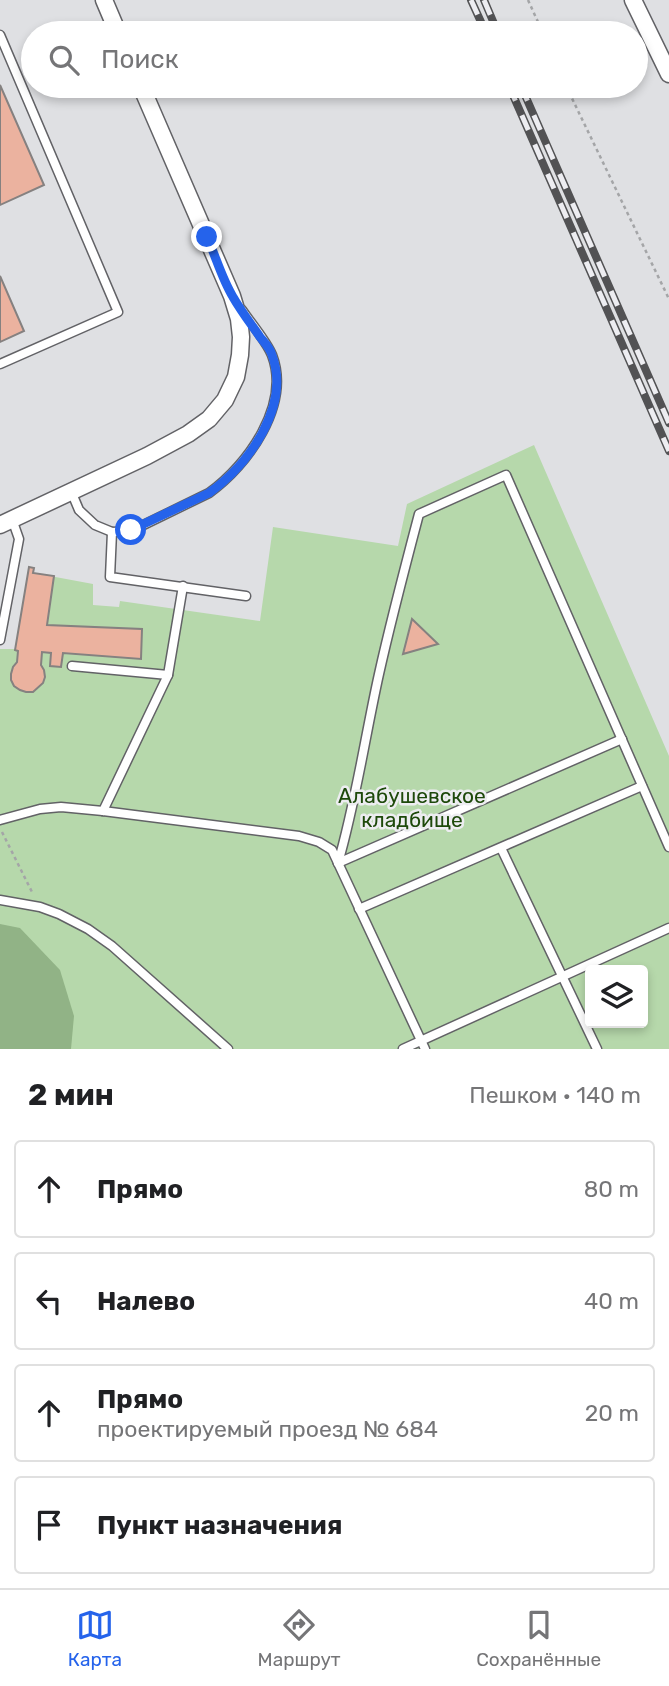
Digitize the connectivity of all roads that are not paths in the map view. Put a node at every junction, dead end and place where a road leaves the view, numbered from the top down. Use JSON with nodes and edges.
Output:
{"nodes":[{"id":1,"x":104,"y":0,"type":"edge"},
{"id":2,"x":633,"y":0,"type":"edge"},
{"id":3,"x":113,"y":21,"type":"edge"},
{"id":4,"x":643,"y":21,"type":"edge"},
{"id":5,"x":648,"y":31,"type":"edge"},
{"id":6,"x":0,"y":35,"type":"edge"},
{"id":7,"x":669,"y":74,"type":"edge"},
{"id":8,"x":21,"y":84,"type":"edge"},
{"id":9,"x":27,"y":98,"type":"edge"},
{"id":10,"x":146,"y":98,"type":"edge"},
{"id":11,"x":232,"y":296,"type":"junction"},
{"id":12,"x":0,"y":364,"type":"edge"},
{"id":13,"x":71,"y":491,"type":"junction"},
{"id":14,"x":6,"y":522,"type":"edge"},
{"id":15,"x":112,"y":532,"type":"junction"},
{"id":16,"x":183,"y":586,"type":"junction"},
{"id":17,"x":246,"y":596,"type":"dead end"},
{"id":18,"x":0,"y":640,"type":"edge"},
{"id":19,"x":72,"y":666,"type":"dead end"},
{"id":20,"x":168,"y":675,"type":"junction"},
{"id":21,"x":622,"y":739,"type":"junction"},
{"id":22,"x":642,"y":786,"type":"junction"},
{"id":23,"x":103,"y":811,"type":"junction"},
{"id":24,"x":0,"y":820,"type":"edge"},
{"id":25,"x":669,"y":847,"type":"edge"},
{"id":26,"x":501,"y":848,"type":"junction"},
{"id":27,"x":338,"y":863,"type":"junction"},
{"id":28,"x":0,"y":900,"type":"edge"},
{"id":29,"x":359,"y":909,"type":"junction"},
{"id":30,"x":669,"y":928,"type":"edge"},
{"id":31,"x":564,"y":977,"type":"junction"},
{"id":32,"x":423,"y":1045,"type":"edge"},
{"id":33,"x":228,"y":1049,"type":"edge"},
{"id":34,"x":403,"y":1049,"type":"edge"},
{"id":35,"x":597,"y":1049,"type":"edge"}],
"edges":[{"from":1,"to":3,"type":"street"},
{"from":2,"to":4,"type":"street"},
{"from":5,"to":7,"type":"street"},
{"from":6,"to":8,"type":"lane"},
{"from":9,"to":12,"type":"lane"},
{"from":10,"to":11,"type":"street"},
{"from":11,"to":13,"type":"street"},
{"from":11,"to":15,"type":"lane"},
{"from":13,"to":14,"type":"street"},
{"from":13,"to":15,"type":"lane"},
{"from":14,"to":18,"type":"lane"},
{"from":15,"to":16,"type":"lane"},
{"from":16,"to":17,"type":"lane"},
{"from":16,"to":20,"type":"lane"},
{"from":19,"to":20,"type":"lane"},
{"from":20,"to":23,"type":"lane"},
{"from":21,"to":22,"type":"lane"},
{"from":21,"to":27,"type":"lane"},
{"from":21,"to":27,"type":"lane"},
{"from":22,"to":25,"type":"lane"},
{"from":22,"to":26,"type":"lane"},
{"from":23,"to":24,"type":"lane"},
{"from":23,"to":27,"type":"lane"},
{"from":26,"to":29,"type":"lane"},
{"from":26,"to":31,"type":"lane"},
{"from":27,"to":29,"type":"lane"},
{"from":28,"to":33,"type":"lane"},
{"from":29,"to":32,"type":"lane"},
{"from":30,"to":31,"type":"lane"},
{"from":31,"to":32,"type":"lane"},
{"from":31,"to":35,"type":"lane"},
{"from":32,"to":34,"type":"lane"}]}
